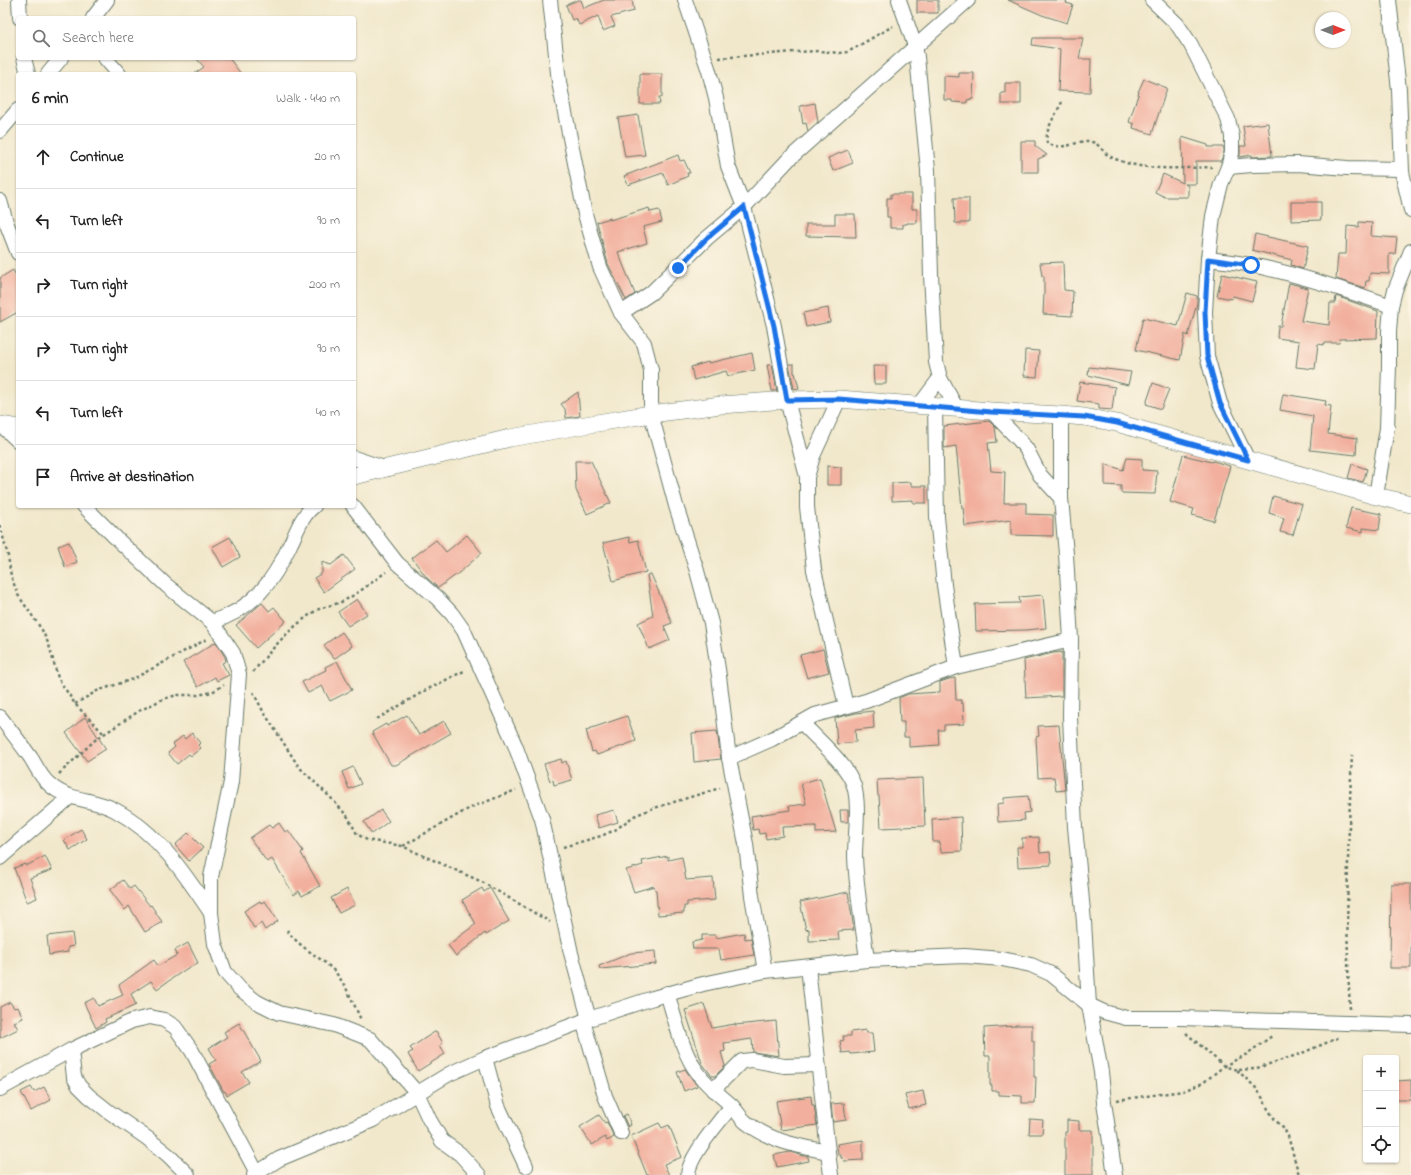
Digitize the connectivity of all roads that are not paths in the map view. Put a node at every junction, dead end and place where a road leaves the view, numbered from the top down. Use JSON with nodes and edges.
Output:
{"nodes":[{"id":1,"x":19,"y":0,"type":"edge"},
{"id":2,"x":107,"y":0,"type":"edge"},
{"id":3,"x":550,"y":0,"type":"edge"},
{"id":4,"x":685,"y":0,"type":"edge"},
{"id":5,"x":898,"y":0,"type":"edge"},
{"id":6,"x":968,"y":0,"type":"edge"},
{"id":7,"x":1152,"y":0,"type":"edge"},
{"id":8,"x":1389,"y":0,"type":"edge"},
{"id":9,"x":20,"y":16,"type":"edge"},
{"id":10,"x":95,"y":16,"type":"edge"},
{"id":11,"x":915,"y":46,"type":"junction"},
{"id":12,"x":24,"y":60,"type":"edge"},
{"id":13,"x":59,"y":60,"type":"edge"},
{"id":14,"x":107,"y":60,"type":"edge"},
{"id":15,"x":28,"y":72,"type":"edge"},
{"id":16,"x":50,"y":72,"type":"edge"},
{"id":17,"x":117,"y":72,"type":"edge"},
{"id":18,"x":16,"y":112,"type":"edge"},
{"id":19,"x":0,"y":131,"type":"edge"},
{"id":20,"x":1228,"y":167,"type":"junction"},
{"id":21,"x":1405,"y":172,"type":"edge"},
{"id":22,"x":0,"y":201,"type":"edge"},
{"id":23,"x":744,"y":207,"type":"junction"},
{"id":24,"x":1411,"y":210,"type":"edge"},
{"id":25,"x":0,"y":241,"type":"edge"},
{"id":26,"x":16,"y":249,"type":"edge"},
{"id":27,"x":1411,"y":251,"type":"edge"},
{"id":28,"x":16,"y":252,"type":"edge"},
{"id":29,"x":1208,"y":259,"type":"junction"},
{"id":30,"x":1391,"y":306,"type":"junction"},
{"id":31,"x":622,"y":313,"type":"junction"},
{"id":32,"x":940,"y":378,"type":"junction"},
{"id":33,"x":839,"y":399,"type":"junction"},
{"id":34,"x":787,"y":400,"type":"junction"},
{"id":35,"x":927,"y":407,"type":"junction"},
{"id":36,"x":957,"y":409,"type":"junction"},
{"id":37,"x":991,"y":412,"type":"junction"},
{"id":38,"x":650,"y":414,"type":"junction"},
{"id":39,"x":1061,"y":415,"type":"junction"},
{"id":40,"x":7,"y":426,"type":"edge"},
{"id":41,"x":16,"y":438,"type":"edge"},
{"id":42,"x":356,"y":459,"type":"edge"},
{"id":43,"x":1248,"y":460,"type":"junction"},
{"id":44,"x":387,"y":469,"type":"junction"},
{"id":45,"x":356,"y":476,"type":"edge"},
{"id":46,"x":807,"y":477,"type":"junction"},
{"id":47,"x":1376,"y":496,"type":"junction"},
{"id":48,"x":1061,"y":498,"type":"junction"},
{"id":49,"x":1411,"y":504,"type":"edge"},
{"id":50,"x":86,"y":508,"type":"edge"},
{"id":51,"x":312,"y":508,"type":"edge"},
{"id":52,"x":355,"y":508,"type":"edge"},
{"id":53,"x":216,"y":627,"type":"junction"},
{"id":54,"x":1071,"y":640,"type":"junction"},
{"id":55,"x":956,"y":667,"type":"junction"},
{"id":56,"x":846,"y":706,"type":"junction"},
{"id":57,"x":0,"y":717,"type":"edge"},
{"id":58,"x":802,"y":723,"type":"junction"},
{"id":59,"x":729,"y":758,"type":"junction"},
{"id":60,"x":70,"y":798,"type":"junction"},
{"id":61,"x":0,"y":858,"type":"edge"},
{"id":62,"x":211,"y":913,"type":"junction"},
{"id":63,"x":867,"y":960,"type":"junction"},
{"id":64,"x":808,"y":966,"type":"junction"},
{"id":65,"x":765,"y":971,"type":"junction"},
{"id":66,"x":667,"y":993,"type":"junction"},
{"id":67,"x":1089,"y":1005,"type":"junction"},
{"id":68,"x":586,"y":1020,"type":"junction"},
{"id":69,"x":1411,"y":1025,"type":"edge"},
{"id":70,"x":71,"y":1050,"type":"junction"},
{"id":71,"x":485,"y":1058,"type":"junction"},
{"id":72,"x":818,"y":1065,"type":"junction"},
{"id":73,"x":0,"y":1088,"type":"edge"},
{"id":74,"x":713,"y":1090,"type":"junction"},
{"id":75,"x":417,"y":1093,"type":"junction"},
{"id":76,"x":732,"y":1106,"type":"junction"},
{"id":77,"x":622,"y":1133,"type":"dead end"},
{"id":78,"x":828,"y":1152,"type":"junction"},
{"id":79,"x":526,"y":1166,"type":"dead end"},
{"id":80,"x":256,"y":1174,"type":"edge"},
{"id":81,"x":188,"y":1175,"type":"edge"},
{"id":82,"x":479,"y":1175,"type":"edge"},
{"id":83,"x":688,"y":1175,"type":"edge"},
{"id":84,"x":831,"y":1175,"type":"edge"},
{"id":85,"x":1115,"y":1175,"type":"edge"}],
"edges":[{"from":1,"to":9,"type":"street"},
{"from":2,"to":10,"type":"street"},
{"from":3,"to":31,"type":"street"},
{"from":4,"to":23,"type":"street"},
{"from":5,"to":11,"type":"street"},
{"from":6,"to":11,"type":"street"},
{"from":7,"to":20,"type":"street"},
{"from":8,"to":21,"type":"street"},
{"from":11,"to":23,"type":"street"},
{"from":11,"to":32,"type":"street"},
{"from":12,"to":15,"type":"street"},
{"from":13,"to":16,"type":"street"},
{"from":14,"to":17,"type":"street"},
{"from":18,"to":19,"type":"street"},
{"from":20,"to":21,"type":"street"},
{"from":20,"to":29,"type":"street"},
{"from":21,"to":24,"type":"street"},
{"from":22,"to":26,"type":"street"},
{"from":23,"to":31,"type":"street"},
{"from":23,"to":34,"type":"street"},
{"from":25,"to":28,"type":"street"},
{"from":27,"to":30,"type":"street"},
{"from":29,"to":30,"type":"street"},
{"from":29,"to":43,"type":"street"},
{"from":30,"to":47,"type":"street"},
{"from":31,"to":38,"type":"street"},
{"from":32,"to":35,"type":"street"},
{"from":32,"to":36,"type":"street"},
{"from":33,"to":34,"type":"street"},
{"from":33,"to":35,"type":"street"},
{"from":33,"to":46,"type":"street"},
{"from":34,"to":38,"type":"street"},
{"from":34,"to":46,"type":"street"},
{"from":35,"to":36,"type":"street"},
{"from":35,"to":55,"type":"street"},
{"from":36,"to":37,"type":"street"},
{"from":37,"to":39,"type":"street"},
{"from":37,"to":48,"type":"street"},
{"from":38,"to":44,"type":"street"},
{"from":38,"to":59,"type":"street"},
{"from":39,"to":43,"type":"street"},
{"from":39,"to":48,"type":"street"},
{"from":40,"to":41,"type":"street"},
{"from":42,"to":44,"type":"street"},
{"from":43,"to":47,"type":"street"},
{"from":44,"to":45,"type":"street"},
{"from":46,"to":56,"type":"street"},
{"from":47,"to":49,"type":"street"},
{"from":48,"to":54,"type":"street"},
{"from":50,"to":53,"type":"street"},
{"from":51,"to":53,"type":"street"},
{"from":52,"to":68,"type":"street"},
{"from":53,"to":62,"type":"street"},
{"from":54,"to":55,"type":"street"},
{"from":54,"to":67,"type":"street"},
{"from":55,"to":56,"type":"street"},
{"from":56,"to":58,"type":"street"},
{"from":57,"to":60,"type":"street"},
{"from":58,"to":59,"type":"street"},
{"from":58,"to":63,"type":"street"},
{"from":59,"to":65,"type":"street"},
{"from":60,"to":61,"type":"street"},
{"from":60,"to":62,"type":"street"},
{"from":62,"to":75,"type":"street"},
{"from":63,"to":64,"type":"street"},
{"from":63,"to":67,"type":"street"},
{"from":64,"to":65,"type":"street"},
{"from":64,"to":72,"type":"street"},
{"from":65,"to":66,"type":"street"},
{"from":66,"to":68,"type":"street"},
{"from":66,"to":74,"type":"street"},
{"from":67,"to":69,"type":"street"},
{"from":67,"to":85,"type":"street"},
{"from":68,"to":71,"type":"street"},
{"from":68,"to":77,"type":"street"},
{"from":70,"to":73,"type":"street"},
{"from":70,"to":80,"type":"street"},
{"from":70,"to":81,"type":"street"},
{"from":71,"to":75,"type":"street"},
{"from":71,"to":79,"type":"street"},
{"from":72,"to":74,"type":"street"},
{"from":72,"to":78,"type":"street"},
{"from":74,"to":76,"type":"street"},
{"from":75,"to":80,"type":"street"},
{"from":75,"to":82,"type":"street"},
{"from":76,"to":78,"type":"street"},
{"from":76,"to":83,"type":"street"},
{"from":78,"to":84,"type":"street"}]}
